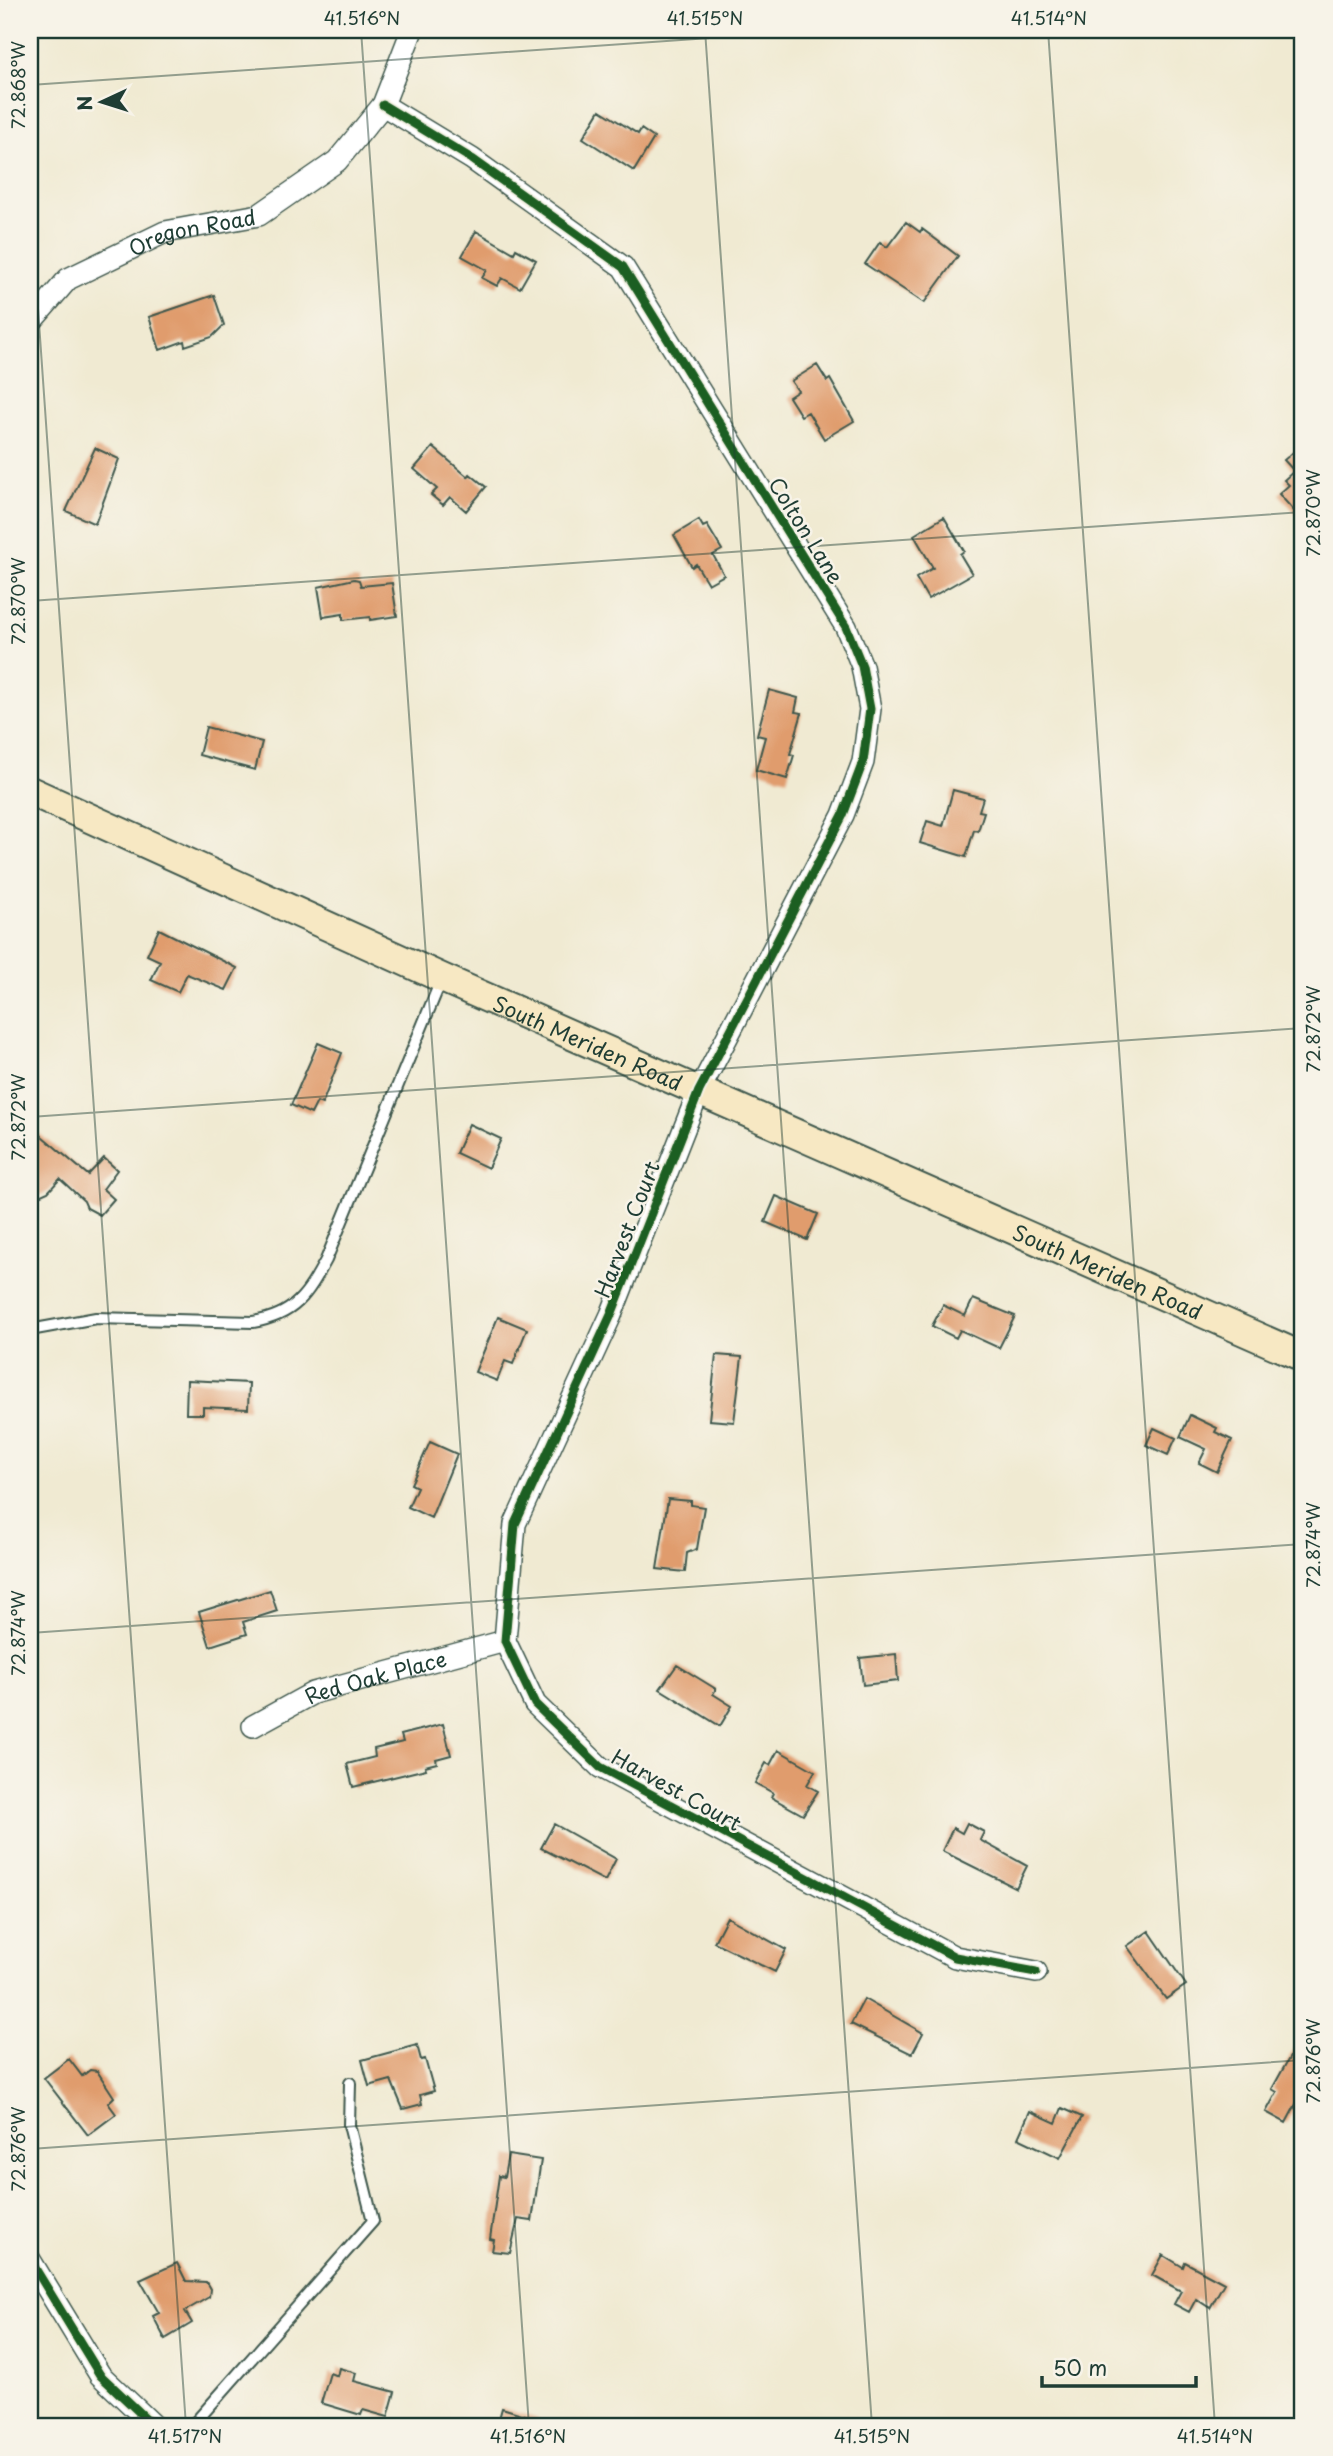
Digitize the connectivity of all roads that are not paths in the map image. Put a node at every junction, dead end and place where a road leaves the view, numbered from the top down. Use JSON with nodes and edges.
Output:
{"nodes":[{"id":1,"x":412,"y":30,"type":"edge"},
{"id":2,"x":383,"y":105,"type":"junction"},
{"id":3,"x":30,"y":323,"type":"edge"},
{"id":4,"x":30,"y":791,"type":"edge"},
{"id":5,"x":442,"y":978,"type":"junction"},
{"id":6,"x":699,"y":1091,"type":"junction"},
{"id":7,"x":30,"y":1330,"type":"edge"},
{"id":8,"x":1303,"y":1357,"type":"edge"},
{"id":9,"x":505,"y":1641,"type":"junction"},
{"id":10,"x":253,"y":1726,"type":"dead end"},
{"id":11,"x":1036,"y":1972,"type":"dead end"},
{"id":12,"x":350,"y":2083,"type":"dead end"},
{"id":13,"x":30,"y":2260,"type":"edge"},
{"id":14,"x":154,"y":2426,"type":"edge"},
{"id":15,"x":192,"y":2426,"type":"edge"}],
"edges":[{"from":1,"to":2,"type":"street","name":"Oregon Road"},
{"from":2,"to":3,"type":"street","name":"Oregon Road"},
{"from":2,"to":6,"type":"street","name":"Colton Lane"},
{"from":4,"to":5,"type":"main road","name":"South Meriden Road"},
{"from":5,"to":6,"type":"main road","name":"South Meriden Road"},
{"from":5,"to":7,"type":"lane"},
{"from":6,"to":8,"type":"main road","name":"South Meriden Road"},
{"from":6,"to":9,"type":"street","name":"Harvest Court"},
{"from":9,"to":10,"type":"street","name":"Red Oak Place"},
{"from":9,"to":11,"type":"street","name":"Harvest Court"},
{"from":12,"to":15,"type":"lane"},
{"from":13,"to":14,"type":"street"}]}
